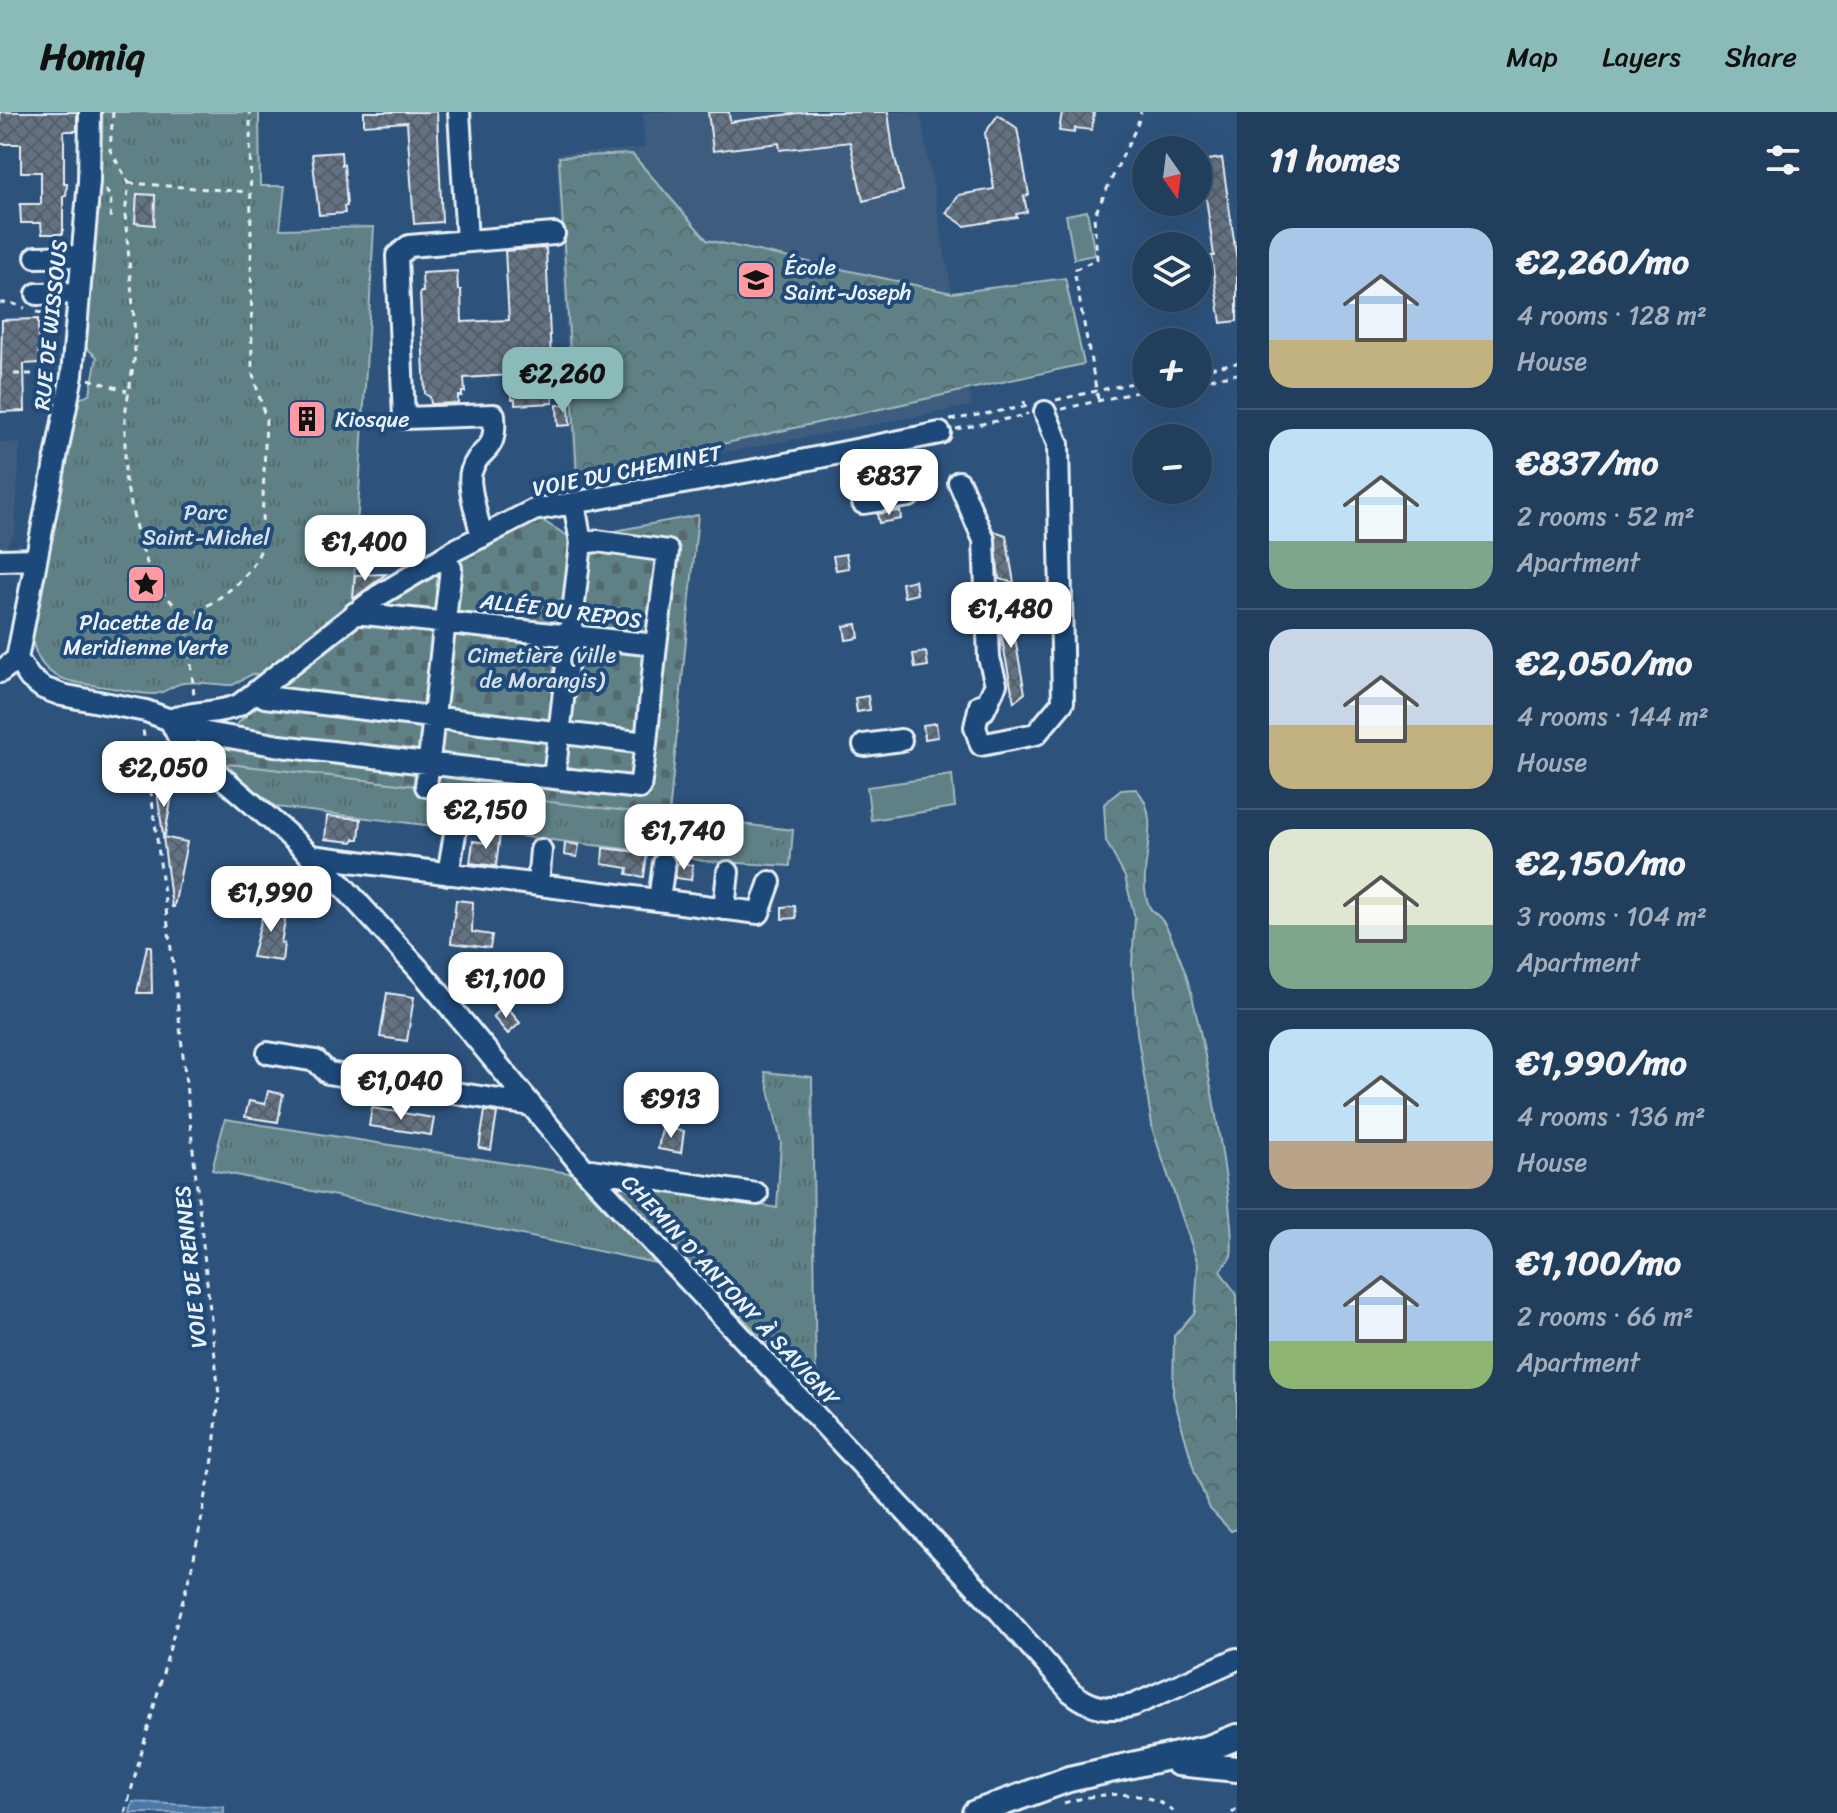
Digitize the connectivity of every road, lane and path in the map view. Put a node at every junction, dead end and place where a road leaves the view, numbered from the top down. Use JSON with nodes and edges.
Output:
{"nodes":[{"id":1,"x":90,"y":112,"type":"edge"},
{"id":2,"x":113,"y":112,"type":"edge"},
{"id":3,"x":250,"y":112,"type":"edge"},
{"id":4,"x":459,"y":112,"type":"edge"},
{"id":5,"x":1141,"y":112,"type":"edge"},
{"id":6,"x":129,"y":183,"type":"junction"},
{"id":7,"x":250,"y":192,"type":"junction"},
{"id":8,"x":466,"y":233,"type":"junction"},
{"id":9,"x":554,"y":234,"type":"dead end"},
{"id":10,"x":82,"y":256,"type":"junction"},
{"id":11,"x":36,"y":257,"type":"dead end"},
{"id":12,"x":79,"y":293,"type":"junction"},
{"id":13,"x":37,"y":294,"type":"dead end"},
{"id":14,"x":1237,"y":363,"type":"edge"},
{"id":15,"x":1212,"y":367,"type":"edge"},
{"id":16,"x":14,"y":374,"type":"dead end"},
{"id":17,"x":1237,"y":374,"type":"edge"},
{"id":18,"x":72,"y":375,"type":"junction"},
{"id":19,"x":1212,"y":378,"type":"edge"},
{"id":20,"x":127,"y":391,"type":"junction"},
{"id":21,"x":1132,"y":393,"type":"edge"},
{"id":22,"x":1098,"y":399,"type":"junction"},
{"id":23,"x":1024,"y":401,"type":"dead end"},
{"id":24,"x":1036,"y":414,"type":"junction"},
{"id":25,"x":940,"y":433,"type":"joint"},
{"id":26,"x":959,"y":482,"type":"dead end"},
{"id":27,"x":909,"y":496,"type":"dead end"},
{"id":28,"x":574,"y":503,"type":"junction"},
{"id":29,"x":863,"y":503,"type":"dead end"},
{"id":30,"x":482,"y":537,"type":"junction"},
{"id":31,"x":581,"y":543,"type":"junction"},
{"id":32,"x":36,"y":559,"type":"junction"},
{"id":33,"x":0,"y":560,"type":"edge"},
{"id":34,"x":451,"y":568,"type":"dead end"},
{"id":35,"x":355,"y":613,"type":"junction"},
{"id":36,"x":187,"y":619,"type":"junction"},
{"id":37,"x":445,"y":621,"type":"junction"},
{"id":38,"x":571,"y":636,"type":"junction"},
{"id":39,"x":656,"y":645,"type":"junction"},
{"id":40,"x":17,"y":659,"type":"junction"},
{"id":41,"x":0,"y":672,"type":"edge"},
{"id":42,"x":260,"y":690,"type":"junction"},
{"id":43,"x":146,"y":711,"type":"junction"},
{"id":44,"x":196,"y":711,"type":"junction"},
{"id":45,"x":434,"y":717,"type":"junction"},
{"id":46,"x":174,"y":729,"type":"junction"},
{"id":47,"x":559,"y":732,"type":"junction"},
{"id":48,"x":901,"y":740,"type":"dead end"},
{"id":49,"x":646,"y":743,"type":"junction"},
{"id":50,"x":864,"y":745,"type":"dead end"},
{"id":51,"x":429,"y":764,"type":"junction"},
{"id":52,"x":554,"y":778,"type":"junction"},
{"id":53,"x":426,"y":786,"type":"dead end"},
{"id":54,"x":455,"y":834,"type":"dead end"},
{"id":55,"x":541,"y":850,"type":"dead end"},
{"id":56,"x":311,"y":856,"type":"junction"},
{"id":57,"x":664,"y":863,"type":"dead end"},
{"id":58,"x":728,"y":872,"type":"dead end"},
{"id":59,"x":448,"y":874,"type":"junction"},
{"id":60,"x":770,"y":882,"type":"dead end"},
{"id":61,"x":538,"y":884,"type":"junction"},
{"id":62,"x":659,"y":900,"type":"junction"},
{"id":63,"x":724,"y":909,"type":"junction"},
{"id":64,"x":268,"y":1053,"type":"dead end"},
{"id":65,"x":531,"y":1105,"type":"junction"},
{"id":66,"x":584,"y":1169,"type":"junction"},
{"id":67,"x":757,"y":1194,"type":"dead end"},
{"id":68,"x":1237,"y":1659,"type":"edge"},
{"id":69,"x":1237,"y":1737,"type":"edge"},
{"id":70,"x":1120,"y":1769,"type":"junction"},
{"id":71,"x":1237,"y":1769,"type":"edge"},
{"id":72,"x":1058,"y":1805,"type":"dead end"},
{"id":73,"x":1237,"y":1809,"type":"edge"},
{"id":74,"x":125,"y":1813,"type":"edge"},
{"id":75,"x":975,"y":1813,"type":"edge"},
{"id":76,"x":1175,"y":1813,"type":"edge"},
{"id":77,"x":1232,"y":1813,"type":"edge"}],
"edges":[{"from":1,"to":10,"type":"street","name":"RUE DE WISSOUS"},
{"from":2,"to":6,"type":"path"},
{"from":3,"to":7,"type":"path"},
{"from":4,"to":8,"type":"street"},
{"from":5,"to":22,"type":"path"},
{"from":6,"to":7,"type":"path"},
{"from":6,"to":20,"type":"path"},
{"from":7,"to":36,"type":"path"},
{"from":8,"to":9,"type":"street"},
{"from":8,"to":30,"type":"street"},
{"from":10,"to":11,"type":"street"},
{"from":10,"to":12,"type":"street","name":"RUE DE WISSOUS"},
{"from":12,"to":13,"type":"street"},
{"from":12,"to":18,"type":"street","name":"RUE DE WISSOUS"},
{"from":14,"to":15,"type":"path"},
{"from":16,"to":18,"type":"path"},
{"from":17,"to":19,"type":"path"},
{"from":18,"to":20,"type":"path"},
{"from":18,"to":32,"type":"street","name":"RUE DE WISSOUS"},
{"from":20,"to":36,"type":"path"},
{"from":21,"to":22,"type":"path"},
{"from":22,"to":24,"type":"path"},
{"from":23,"to":24,"type":"path"},
{"from":24,"to":25,"type":"path"},
{"from":24,"to":26,"type":"street"},
{"from":25,"to":28,"type":"street","name":"VOIE DU CHEMINET"},
{"from":27,"to":29,"type":"street"},
{"from":28,"to":30,"type":"street","name":"VOIE DU CHEMINET"},
{"from":28,"to":31,"type":"street"},
{"from":30,"to":35,"type":"street","name":"VOIE DU CHEMINET"},
{"from":31,"to":38,"type":"street"},
{"from":31,"to":39,"type":"street"},
{"from":32,"to":33,"type":"street"},
{"from":32,"to":40,"type":"street","name":"RUE DE WISSOUS"},
{"from":34,"to":37,"type":"street"},
{"from":35,"to":37,"type":"street","name":"ALLÉE DU REPOS"},
{"from":35,"to":42,"type":"street","name":"VOIE DU CHEMINET"},
{"from":36,"to":44,"type":"path"},
{"from":37,"to":38,"type":"street","name":"ALLÉE DU REPOS"},
{"from":37,"to":45,"type":"street"},
{"from":38,"to":39,"type":"street","name":"ALLÉE DU REPOS"},
{"from":38,"to":47,"type":"street"},
{"from":39,"to":49,"type":"street","name":"ALLÉE DU REPOS"},
{"from":40,"to":41,"type":"street"},
{"from":40,"to":43,"type":"street","name":"CHEMIN D'ANTONY À SAVIGNY"},
{"from":42,"to":44,"type":"street","name":"VOIE DU CHEMINET"},
{"from":42,"to":45,"type":"street"},
{"from":43,"to":46,"type":"street","name":"CHEMIN D'ANTONY À SAVIGNY"},
{"from":43,"to":74,"type":"path","name":"VOIE DE RENNES"},
{"from":44,"to":46,"type":"street","name":"VOIE DU CHEMINET"},
{"from":45,"to":47,"type":"street"},
{"from":45,"to":51,"type":"street"},
{"from":46,"to":51,"type":"street"},
{"from":46,"to":56,"type":"street","name":"CHEMIN D'ANTONY À SAVIGNY"},
{"from":47,"to":49,"type":"street"},
{"from":47,"to":52,"type":"street"},
{"from":48,"to":50,"type":"street"},
{"from":49,"to":52,"type":"street","name":"ALLÉE DU REPOS"},
{"from":51,"to":52,"type":"street"},
{"from":51,"to":53,"type":"street"},
{"from":54,"to":59,"type":"street"},
{"from":55,"to":61,"type":"street"},
{"from":56,"to":59,"type":"street"},
{"from":56,"to":65,"type":"street","name":"CHEMIN D'ANTONY À SAVIGNY"},
{"from":57,"to":62,"type":"street"},
{"from":58,"to":63,"type":"street"},
{"from":59,"to":61,"type":"street"},
{"from":60,"to":63,"type":"street"},
{"from":61,"to":62,"type":"street"},
{"from":62,"to":63,"type":"street"},
{"from":64,"to":65,"type":"street"},
{"from":65,"to":66,"type":"street","name":"CHEMIN D'ANTONY À SAVIGNY"},
{"from":66,"to":67,"type":"street"},
{"from":66,"to":68,"type":"street","name":"CHEMIN D'ANTONY À SAVIGNY"},
{"from":69,"to":70,"type":"main road"},
{"from":70,"to":71,"type":"main road"},
{"from":70,"to":75,"type":"main road"},
{"from":72,"to":76,"type":"path"},
{"from":73,"to":77,"type":"path"}]}
